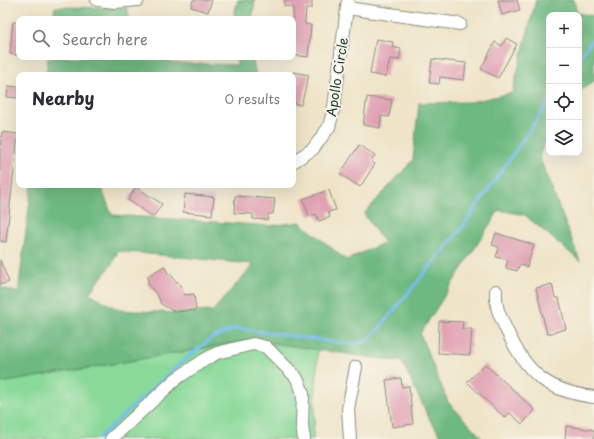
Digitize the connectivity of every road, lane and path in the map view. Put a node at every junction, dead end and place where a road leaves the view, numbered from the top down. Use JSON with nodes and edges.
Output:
{"nodes":[{"id":1,"x":97,"y":0,"type":"edge"},
{"id":2,"x":138,"y":0,"type":"edge"},
{"id":3,"x":347,"y":4,"type":"edge"},
{"id":4,"x":460,"y":24,"type":"dead end"},
{"id":5,"x":296,"y":160,"type":"edge"},
{"id":6,"x":496,"y":291,"type":"dead end"},
{"id":7,"x":356,"y":367,"type":"dead end"},
{"id":8,"x":594,"y":397,"type":"edge"},
{"id":9,"x":111,"y":439,"type":"edge"},
{"id":10,"x":304,"y":439,"type":"edge"},
{"id":11,"x":350,"y":439,"type":"edge"}],
"edges":[{"from":1,"to":2,"type":"street"},
{"from":3,"to":4,"type":"street"},
{"from":3,"to":5,"type":"street","name":"Apollo Circle"},
{"from":6,"to":8,"type":"street"},
{"from":7,"to":11,"type":"street"},
{"from":9,"to":10,"type":"street"}]}
